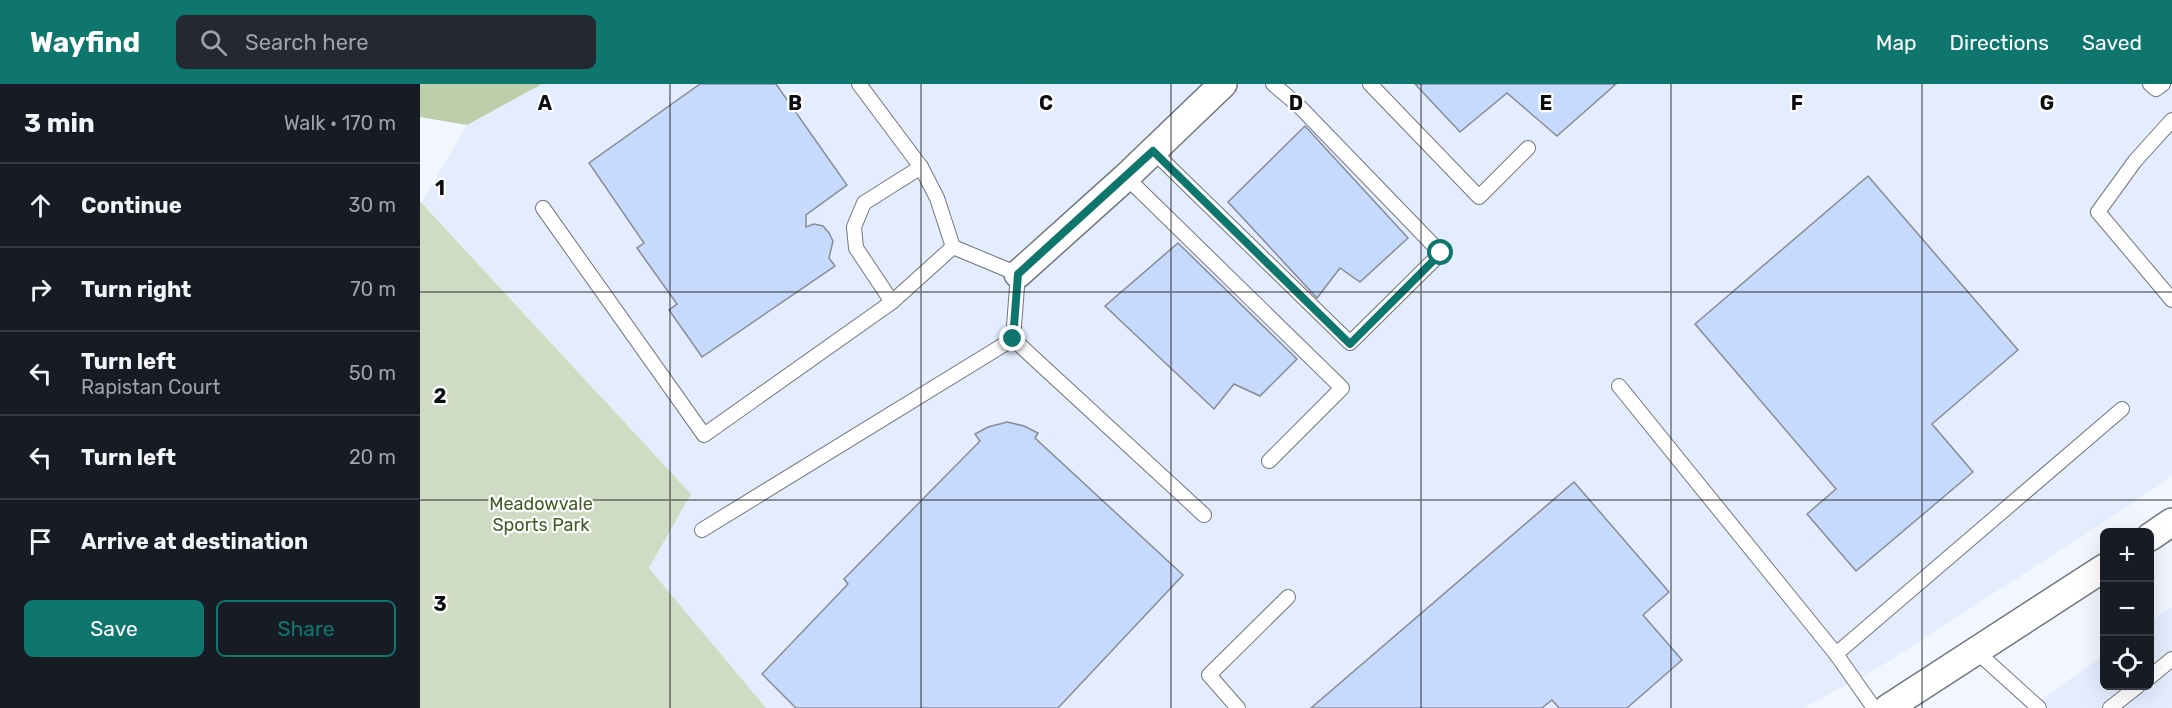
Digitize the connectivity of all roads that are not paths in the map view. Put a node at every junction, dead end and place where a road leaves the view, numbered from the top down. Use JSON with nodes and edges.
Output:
{"nodes":[{"id":1,"x":859,"y":84,"type":"edge"},
{"id":2,"x":1223,"y":84,"type":"edge"},
{"id":3,"x":1273,"y":84,"type":"edge"},
{"id":4,"x":1370,"y":84,"type":"edge"},
{"id":5,"x":2150,"y":84,"type":"edge"},
{"id":6,"x":2163,"y":84,"type":"edge"},
{"id":7,"x":2172,"y":120,"type":"edge"},
{"id":8,"x":1528,"y":148,"type":"dead end"},
{"id":9,"x":1153,"y":151,"type":"junction"},
{"id":10,"x":921,"y":167,"type":"junction"},
{"id":11,"x":1126,"y":177,"type":"junction"},
{"id":12,"x":543,"y":208,"type":"dead end"},
{"id":13,"x":953,"y":247,"type":"junction"},
{"id":14,"x":1018,"y":274,"type":"junction"},
{"id":15,"x":2172,"y":300,"type":"edge"},
{"id":16,"x":892,"y":302,"type":"junction"},
{"id":17,"x":1013,"y":339,"type":"junction"},
{"id":18,"x":1619,"y":386,"type":"dead end"},
{"id":19,"x":2122,"y":409,"type":"dead end"},
{"id":20,"x":1269,"y":461,"type":"dead end"},
{"id":21,"x":1204,"y":515,"type":"dead end"},
{"id":22,"x":2172,"y":522,"type":"edge"},
{"id":23,"x":702,"y":530,"type":"dead end"},
{"id":24,"x":2154,"y":534,"type":"edge"},
{"id":25,"x":2100,"y":571,"type":"edge"},
{"id":26,"x":1288,"y":597,"type":"dead end"},
{"id":27,"x":1976,"y":651,"type":"junction"},
{"id":28,"x":1836,"y":654,"type":"junction"},
{"id":29,"x":2172,"y":659,"type":"edge"},
{"id":30,"x":2154,"y":674,"type":"edge"},
{"id":31,"x":2133,"y":690,"type":"edge"},
{"id":32,"x":1238,"y":708,"type":"edge"},
{"id":33,"x":1874,"y":708,"type":"edge"},
{"id":34,"x":1888,"y":708,"type":"edge"},
{"id":35,"x":2038,"y":708,"type":"edge"},
{"id":36,"x":2110,"y":708,"type":"edge"}],
"edges":[{"from":1,"to":10,"type":"lane"},
{"from":2,"to":9,"type":"street"},
{"from":3,"to":9,"type":"lane"},
{"from":4,"to":8,"type":"lane"},
{"from":5,"to":6,"type":"lane"},
{"from":7,"to":15,"type":"lane"},
{"from":9,"to":11,"type":"street"},
{"from":10,"to":13,"type":"lane"},
{"from":10,"to":16,"type":"lane"},
{"from":11,"to":14,"type":"street"},
{"from":11,"to":20,"type":"lane"},
{"from":12,"to":16,"type":"lane"},
{"from":13,"to":14,"type":"lane"},
{"from":13,"to":16,"type":"lane"},
{"from":14,"to":17,"type":"lane"},
{"from":17,"to":21,"type":"lane"},
{"from":17,"to":23,"type":"lane"},
{"from":18,"to":28,"type":"lane"},
{"from":19,"to":28,"type":"lane"},
{"from":22,"to":24,"type":"street"},
{"from":25,"to":27,"type":"street"},
{"from":26,"to":32,"type":"lane"},
{"from":27,"to":34,"type":"street"},
{"from":27,"to":35,"type":"lane"},
{"from":28,"to":33,"type":"lane"},
{"from":29,"to":30,"type":"lane"},
{"from":31,"to":36,"type":"lane"}]}
